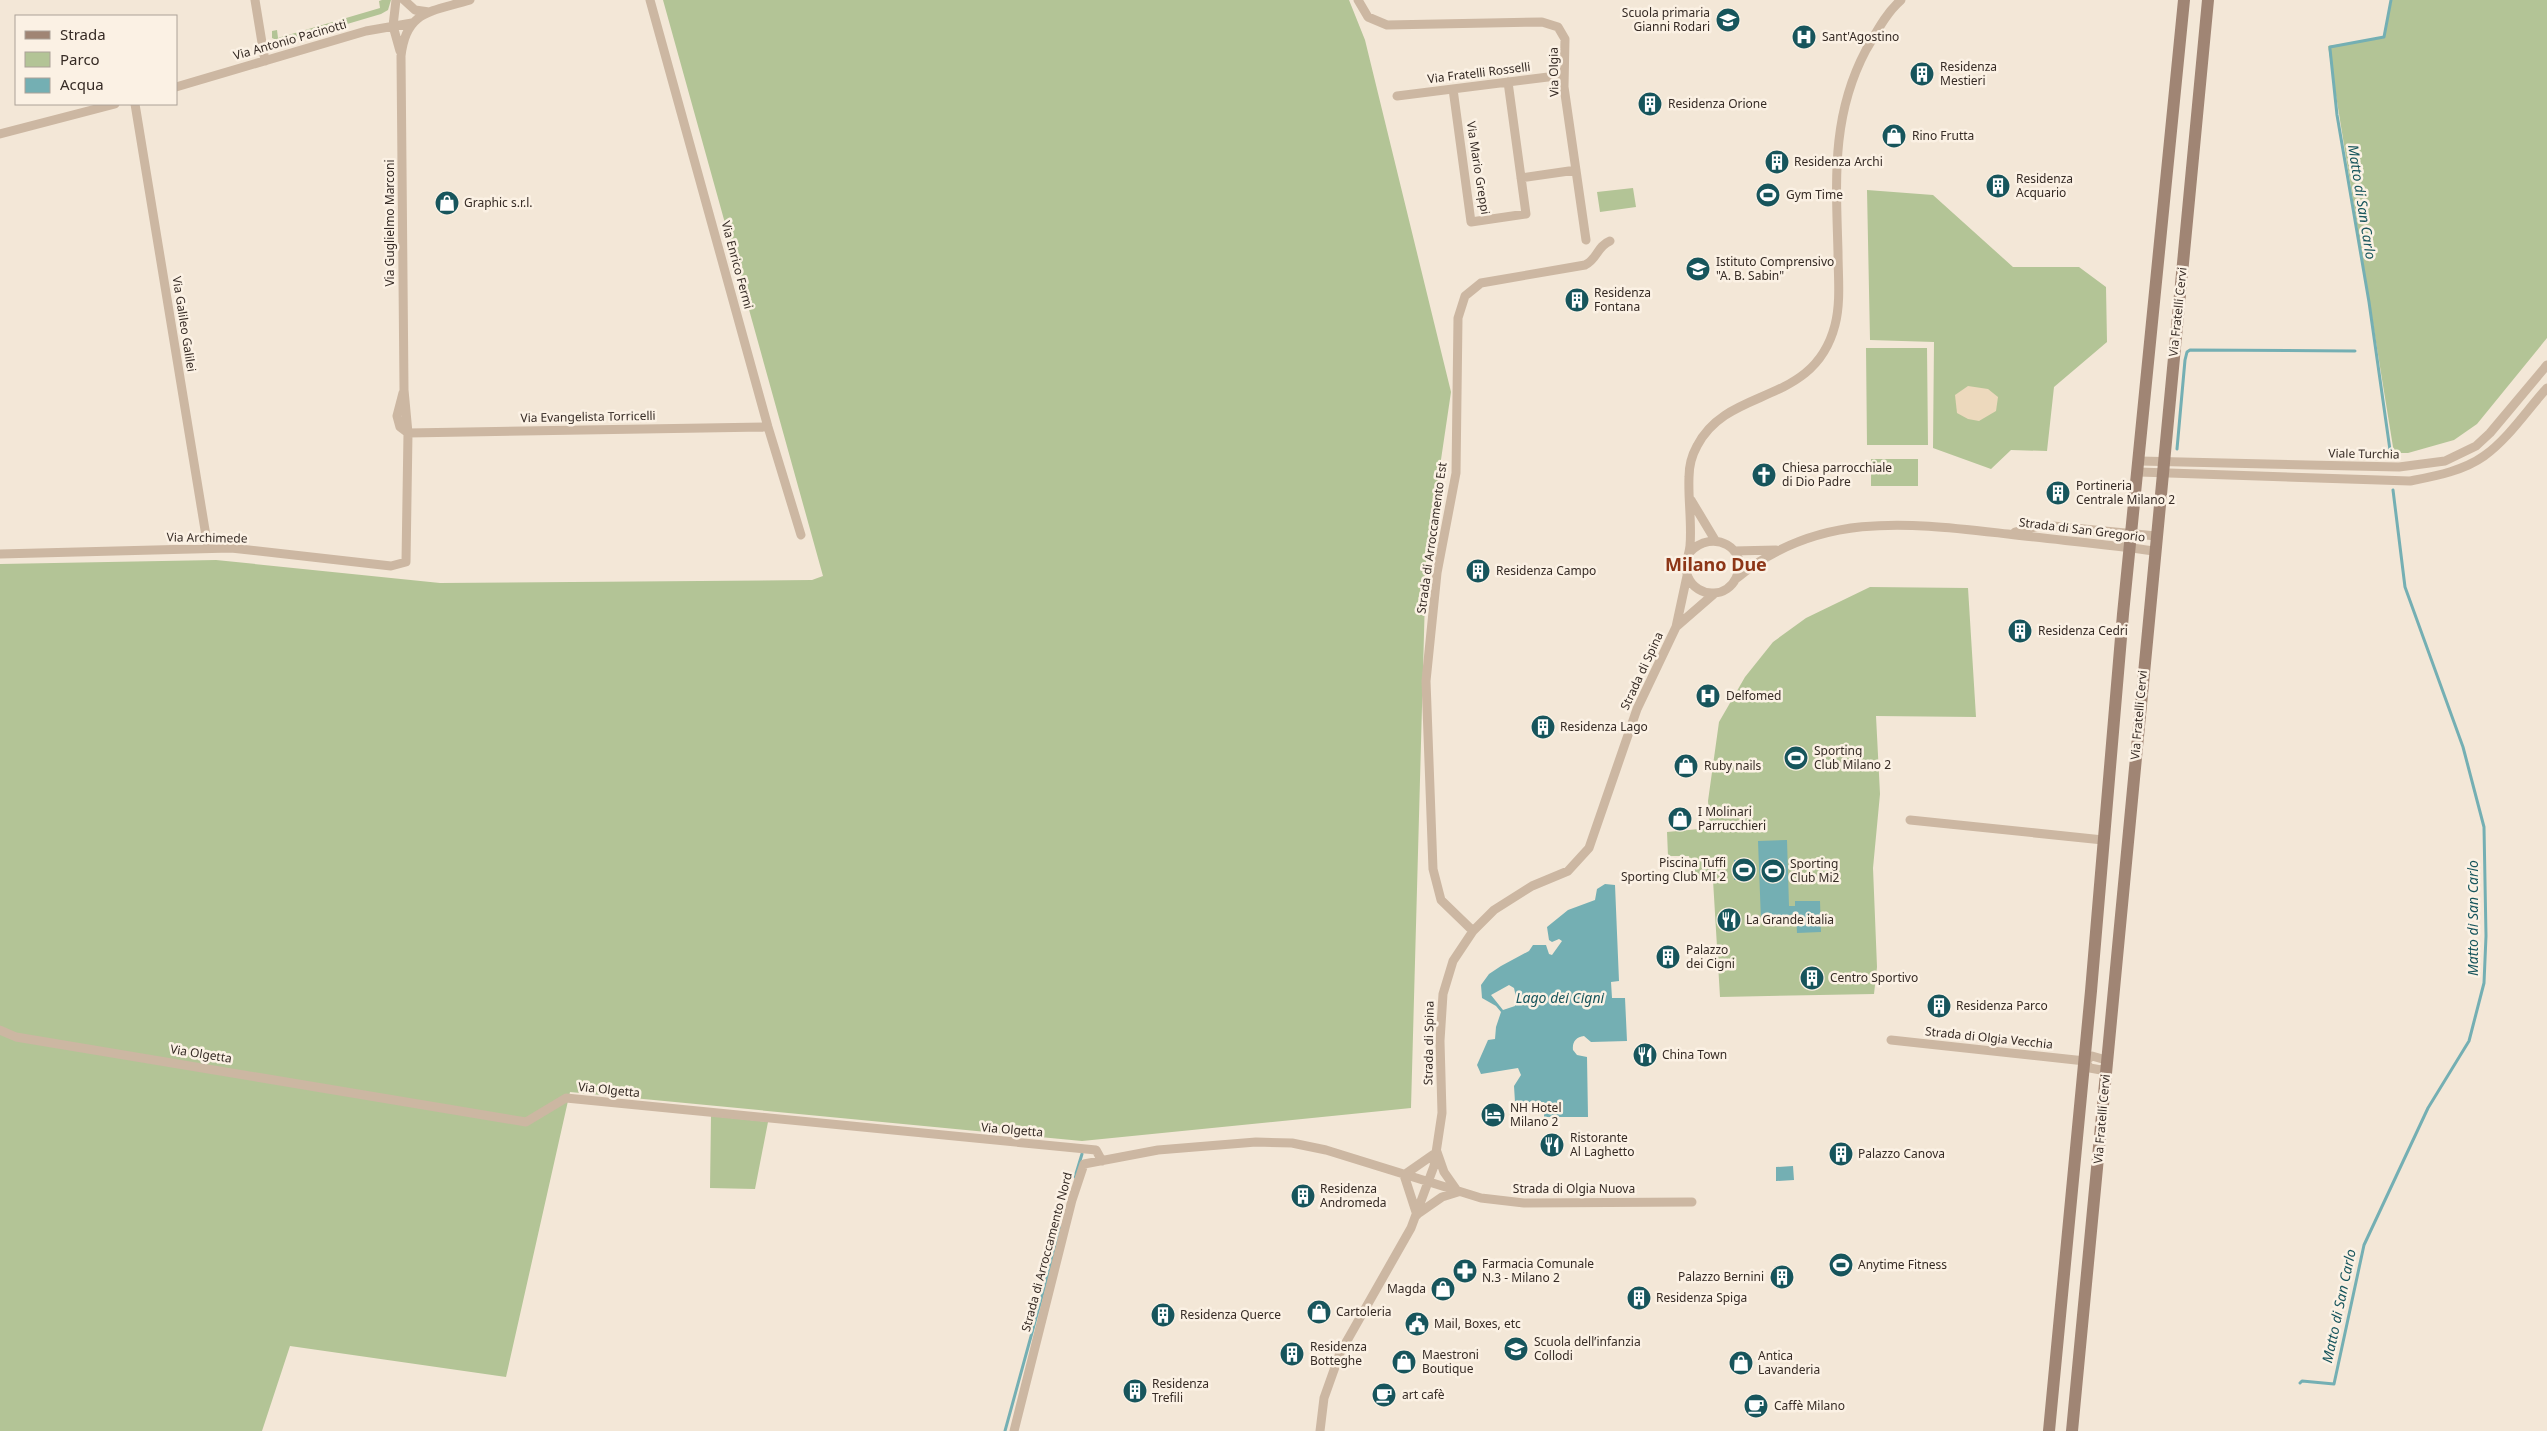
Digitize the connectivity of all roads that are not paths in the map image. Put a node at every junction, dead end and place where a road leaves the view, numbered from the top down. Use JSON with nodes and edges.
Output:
{"nodes":[{"id":1,"x":255,"y":0,"type":"edge"},
{"id":2,"x":396,"y":0,"type":"edge"},
{"id":3,"x":404,"y":0,"type":"edge"},
{"id":4,"x":470,"y":0,"type":"edge"},
{"id":5,"x":650,"y":0,"type":"edge"},
{"id":6,"x":1358,"y":0,"type":"edge"},
{"id":7,"x":2184,"y":0,"type":"edge"},
{"id":8,"x":2208,"y":0,"type":"edge"},
{"id":9,"x":1895,"y":2,"type":"edge"},
{"id":10,"x":429,"y":12,"type":"junction"},
{"id":11,"x":412,"y":23,"type":"junction"},
{"id":12,"x":393,"y":26,"type":"junction"},
{"id":13,"x":401,"y":56,"type":"junction"},
{"id":14,"x":265,"y":61,"type":"junction"},
{"id":15,"x":1564,"y":75,"type":"junction"},
{"id":16,"x":1508,"y":82,"type":"junction"},
{"id":17,"x":178,"y":86,"type":"edge"},
{"id":18,"x":1453,"y":89,"type":"junction"},
{"id":19,"x":1396,"y":96,"type":"dead end"},
{"id":20,"x":112,"y":105,"type":"edge"},
{"id":21,"x":135,"y":105,"type":"edge"},
{"id":22,"x":0,"y":134,"type":"edge"},
{"id":23,"x":1576,"y":170,"type":"junction"},
{"id":24,"x":1521,"y":178,"type":"junction"},
{"id":25,"x":1586,"y":240,"type":"dead end"},
{"id":26,"x":1610,"y":241,"type":"dead end"},
{"id":27,"x":2547,"y":365,"type":"edge"},
{"id":28,"x":2547,"y":388,"type":"edge"},
{"id":29,"x":768,"y":427,"type":"junction"},
{"id":30,"x":408,"y":433,"type":"junction"},
{"id":31,"x":2139,"y":466,"type":"junction"},
{"id":32,"x":2163,"y":468,"type":"junction"},
{"id":33,"x":1691,"y":500,"type":"junction"},
{"id":34,"x":2007,"y":534,"type":"junction"},
{"id":35,"x":2132,"y":534,"type":"junction"},
{"id":36,"x":801,"y":535,"type":"dead end"},
{"id":37,"x":2156,"y":536,"type":"junction"},
{"id":38,"x":1715,"y":540,"type":"junction"},
{"id":39,"x":208,"y":548,"type":"junction"},
{"id":40,"x":2130,"y":548,"type":"junction"},
{"id":41,"x":1779,"y":550,"type":"junction"},
{"id":42,"x":1734,"y":551,"type":"junction"},
{"id":43,"x":2154,"y":551,"type":"junction"},
{"id":44,"x":1689,"y":553,"type":"junction"},
{"id":45,"x":0,"y":554,"type":"edge"},
{"id":46,"x":408,"y":555,"type":"joint"},
{"id":47,"x":1687,"y":576,"type":"junction"},
{"id":48,"x":1737,"y":578,"type":"junction"},
{"id":49,"x":1715,"y":593,"type":"junction"},
{"id":50,"x":1676,"y":627,"type":"junction"},
{"id":51,"x":1910,"y":820,"type":"dead end"},
{"id":52,"x":2103,"y":840,"type":"junction"},
{"id":53,"x":1474,"y":931,"type":"junction"},
{"id":54,"x":0,"y":1030,"type":"edge"},
{"id":55,"x":1891,"y":1040,"type":"dead end"},
{"id":56,"x":2085,"y":1060,"type":"junction"},
{"id":57,"x":2107,"y":1064,"type":"junction"},
{"id":58,"x":1436,"y":1152,"type":"junction"},
{"id":59,"x":1102,"y":1161,"type":"junction"},
{"id":60,"x":1404,"y":1175,"type":"junction"},
{"id":61,"x":1429,"y":1182,"type":"junction"},
{"id":62,"x":1458,"y":1192,"type":"junction"},
{"id":63,"x":1692,"y":1202,"type":"dead end"},
{"id":64,"x":1417,"y":1215,"type":"junction"},
{"id":65,"x":1014,"y":1431,"type":"edge"},
{"id":66,"x":1320,"y":1431,"type":"edge"},
{"id":67,"x":2049,"y":1431,"type":"edge"},
{"id":68,"x":2072,"y":1431,"type":"edge"}],
"edges":[{"from":1,"to":14,"type":"street"},
{"from":2,"to":12,"type":"street","name":"Via Guglielmo Marconi"},
{"from":3,"to":10,"type":"street"},
{"from":4,"to":10,"type":"street"},
{"from":5,"to":29,"type":"street","name":"Via Enrico Fermi"},
{"from":6,"to":15,"type":"street","name":"Via Olgia"},
{"from":7,"to":31,"type":"street","name":"Via Fratelli Cervi"},
{"from":8,"to":32,"type":"street","name":"Via Fratelli Cervi"},
{"from":9,"to":33,"type":"street"},
{"from":10,"to":11,"type":"street"},
{"from":11,"to":12,"type":"street","name":"Via Antonio Pacinotti"},
{"from":11,"to":13,"type":"street","name":"Via Guglielmo Marconi"},
{"from":12,"to":13,"type":"street","name":"Via Guglielmo Marconi"},
{"from":12,"to":14,"type":"street","name":"Via Antonio Pacinotti"},
{"from":13,"to":30,"type":"street","name":"Via Guglielmo Marconi"},
{"from":14,"to":17,"type":"street","name":"Via Antonio Pacinotti"},
{"from":15,"to":16,"type":"street","name":"Via Fratelli Rosselli"},
{"from":15,"to":23,"type":"street","name":"Via Olgia"},
{"from":16,"to":18,"type":"street","name":"Via Fratelli Rosselli"},
{"from":16,"to":24,"type":"street","name":"Via Mario Greppi"},
{"from":18,"to":19,"type":"street","name":"Via Fratelli Rosselli"},
{"from":18,"to":24,"type":"street","name":"Via Mario Greppi"},
{"from":20,"to":22,"type":"street"},
{"from":21,"to":39,"type":"street","name":"Via Galileo Galilei"},
{"from":23,"to":24,"type":"street"},
{"from":23,"to":25,"type":"street","name":"Via Olgia"},
{"from":26,"to":53,"type":"street","name":"Strada di Arroccamento Est"},
{"from":27,"to":32,"type":"street","name":"Viale Turchia"},
{"from":28,"to":32,"type":"street","name":"Viale Turchia"},
{"from":29,"to":30,"type":"street","name":"Via Evangelista Torricelli"},
{"from":29,"to":36,"type":"street","name":"Via Enrico Fermi"},
{"from":30,"to":46,"type":"street","name":"Via Guglielmo Marconi"},
{"from":31,"to":32,"type":"street","name":"Viale Turchia"},
{"from":31,"to":35,"type":"street","name":"Via Fratelli Cervi"},
{"from":32,"to":37,"type":"street","name":"Via Fratelli Cervi"},
{"from":33,"to":38,"type":"street"},
{"from":33,"to":44,"type":"street"},
{"from":34,"to":35,"type":"street","name":"Strada di San Gregorio"},
{"from":34,"to":40,"type":"street","name":"Strada di San Gregorio"},
{"from":34,"to":41,"type":"street","name":"Strada di San Gregorio"},
{"from":35,"to":37,"type":"street","name":"Strada di San Gregorio"},
{"from":35,"to":40,"type":"street","name":"Via Fratelli Cervi"},
{"from":37,"to":43,"type":"street","name":"Via Fratelli Cervi"},
{"from":38,"to":42,"type":"street"},
{"from":38,"to":44,"type":"street"},
{"from":39,"to":45,"type":"street","name":"Via Archimede"},
{"from":39,"to":46,"type":"street","name":"Via Archimede"},
{"from":40,"to":43,"type":"street","name":"Strada di San Gregorio"},
{"from":40,"to":52,"type":"street","name":"Via Fratelli Cervi"},
{"from":41,"to":42,"type":"street","name":"Strada di San Gregorio"},
{"from":41,"to":48,"type":"street","name":"Strada di San Gregorio"},
{"from":42,"to":48,"type":"street"},
{"from":43,"to":57,"type":"street","name":"Via Fratelli Cervi"},
{"from":44,"to":47,"type":"street"},
{"from":47,"to":49,"type":"street"},
{"from":47,"to":50,"type":"street"},
{"from":48,"to":49,"type":"street"},
{"from":49,"to":50,"type":"street"},
{"from":50,"to":53,"type":"street","name":"Strada di Spina"},
{"from":51,"to":52,"type":"street"},
{"from":52,"to":56,"type":"street","name":"Via Fratelli Cervi"},
{"from":53,"to":58,"type":"street","name":"Strada di Spina"},
{"from":54,"to":59,"type":"street","name":"Via Olgetta"},
{"from":55,"to":56,"type":"street","name":"Strada di Olgia Vecchia"},
{"from":56,"to":57,"type":"street","name":"Strada di Olgia Vecchia"},
{"from":56,"to":67,"type":"street","name":"Via Fratelli Cervi"},
{"from":57,"to":68,"type":"street","name":"Via Fratelli Cervi"},
{"from":58,"to":60,"type":"street"},
{"from":58,"to":61,"type":"street","name":"Strada di Spina"},
{"from":58,"to":62,"type":"street"},
{"from":59,"to":60,"type":"street","name":"Strada di Arroccamento Nord"},
{"from":59,"to":65,"type":"street","name":"Strada di Arroccamento Nord"},
{"from":60,"to":61,"type":"street","name":"Strada di Arroccamento Nord"},
{"from":60,"to":64,"type":"street"},
{"from":61,"to":62,"type":"street","name":"Strada di Olgia Nuova"},
{"from":61,"to":64,"type":"street","name":"Strada di Spina"},
{"from":62,"to":63,"type":"street","name":"Strada di Olgia Nuova"},
{"from":62,"to":64,"type":"street"},
{"from":64,"to":66,"type":"street","name":"Strada di Spina"}]}
